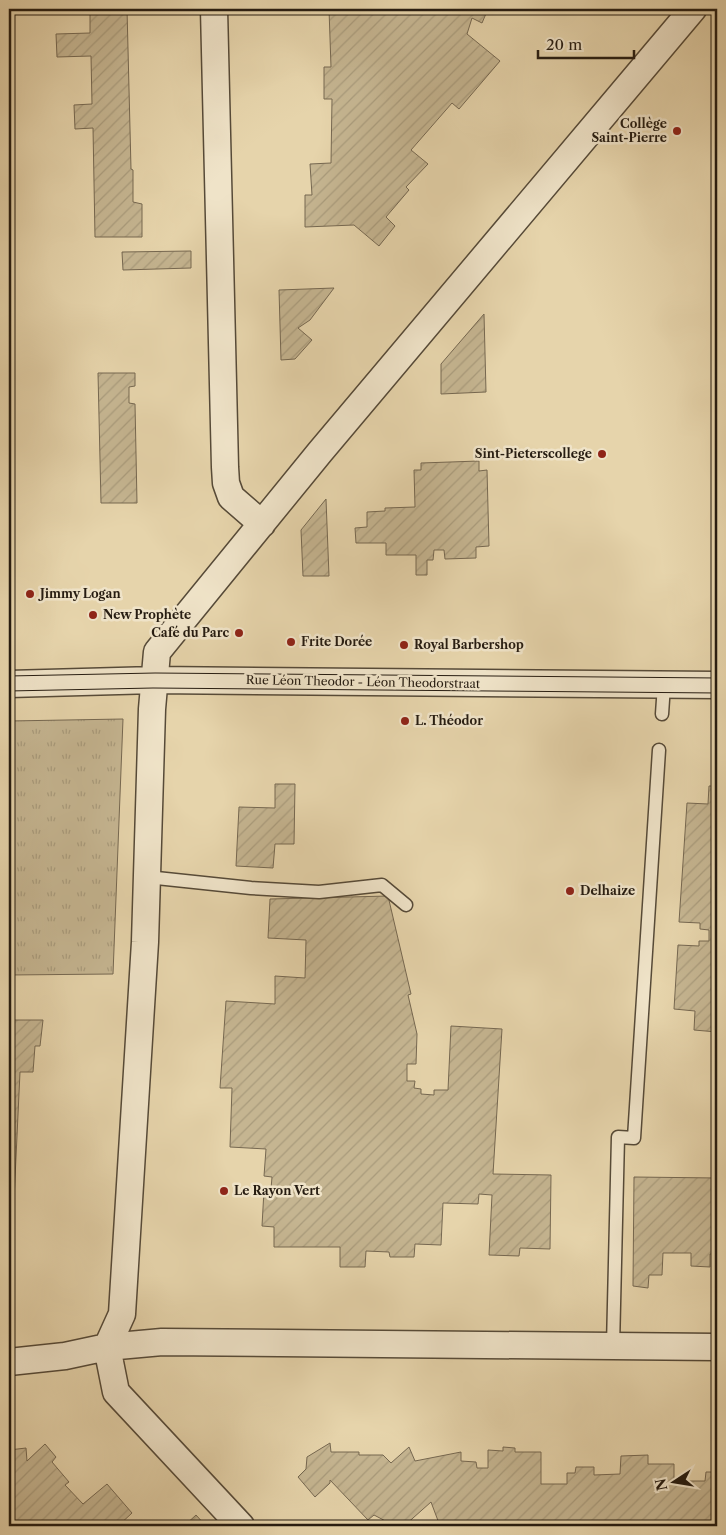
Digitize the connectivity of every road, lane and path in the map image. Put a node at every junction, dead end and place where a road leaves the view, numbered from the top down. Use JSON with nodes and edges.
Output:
{"nodes":[{"id":1,"x":214,"y":9,"type":"edge"},
{"id":2,"x":693,"y":9,"type":"edge"},
{"id":3,"x":262,"y":524,"type":"junction"},
{"id":4,"x":155,"y":680,"type":"junction"},
{"id":5,"x":9,"y":684,"type":"edge"},
{"id":6,"x":664,"y":685,"type":"junction"},
{"id":7,"x":717,"y":686,"type":"edge"},
{"id":8,"x":662,"y":714,"type":"dead end"},
{"id":9,"x":659,"y":750,"type":"dead end"},
{"id":10,"x":147,"y":877,"type":"junction"},
{"id":11,"x":406,"y":905,"type":"dead end"},
{"id":12,"x":613,"y":1346,"type":"junction"},
{"id":13,"x":107,"y":1347,"type":"junction"},
{"id":14,"x":717,"y":1347,"type":"edge"},
{"id":15,"x":9,"y":1362,"type":"edge"},
{"id":16,"x":241,"y":1526,"type":"edge"}],
"edges":[{"from":1,"to":3,"type":"street"},
{"from":2,"to":3,"type":"street"},
{"from":3,"to":4,"type":"street"},
{"from":4,"to":5,"type":"street","name":"Rue Léon Theodor - Léon Theodorstraat"},
{"from":4,"to":6,"type":"street","name":"Rue Léon Theodor - Léon Theodorstraat"},
{"from":4,"to":10,"type":"street"},
{"from":6,"to":7,"type":"street","name":"Rue Léon Theodor - Léon Theodorstraat"},
{"from":6,"to":8,"type":"lane"},
{"from":9,"to":12,"type":"lane"},
{"from":10,"to":11,"type":"lane"},
{"from":10,"to":13,"type":"street"},
{"from":12,"to":13,"type":"street"},
{"from":12,"to":14,"type":"street"},
{"from":13,"to":15,"type":"street"},
{"from":13,"to":16,"type":"street"}]}
